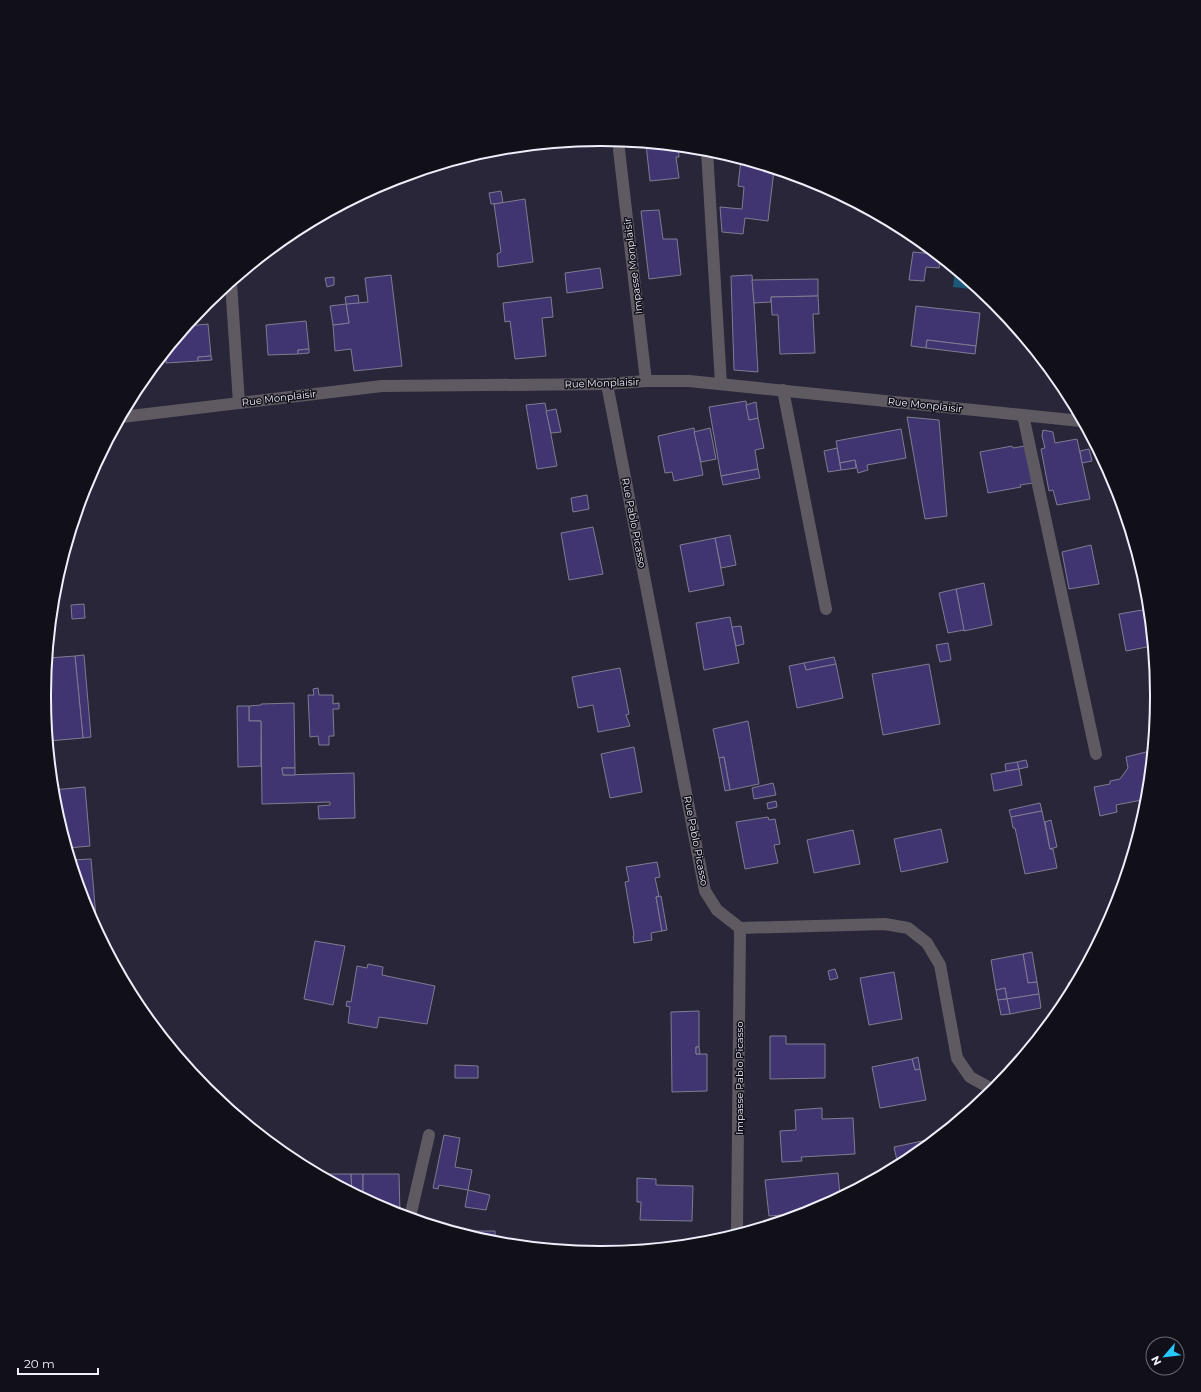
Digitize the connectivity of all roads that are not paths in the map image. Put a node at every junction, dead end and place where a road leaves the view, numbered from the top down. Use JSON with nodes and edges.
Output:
{"nodes":[{"id":1,"x":619,"y":150,"type":"dead end"},
{"id":2,"x":707,"y":157,"type":"edge"},
{"id":3,"x":231,"y":289,"type":"edge"},
{"id":4,"x":646,"y":381,"type":"junction"},
{"id":5,"x":607,"y":384,"type":"junction"},
{"id":6,"x":722,"y":384,"type":"junction"},
{"id":7,"x":783,"y":390,"type":"junction"},
{"id":8,"x":239,"y":403,"type":"junction"},
{"id":9,"x":1023,"y":415,"type":"junction"},
{"id":10,"x":128,"y":416,"type":"edge"},
{"id":11,"x":1076,"y":420,"type":"edge"},
{"id":12,"x":826,"y":609,"type":"dead end"},
{"id":13,"x":1096,"y":754,"type":"dead end"},
{"id":14,"x":740,"y":928,"type":"junction"},
{"id":15,"x":987,"y":1087,"type":"edge"},
{"id":16,"x":429,"y":1135,"type":"dead end"},
{"id":17,"x":411,"y":1212,"type":"edge"},
{"id":18,"x":737,"y":1228,"type":"dead end"}],
"edges":[{"from":1,"to":4,"type":"street","name":"Impasse Monplaisir"},
{"from":2,"to":6,"type":"street"},
{"from":3,"to":8,"type":"street"},
{"from":4,"to":5,"type":"street","name":"Rue Monplaisir"},
{"from":4,"to":6,"type":"street","name":"Rue Monplaisir"},
{"from":5,"to":8,"type":"street","name":"Rue Monplaisir"},
{"from":5,"to":14,"type":"street","name":"Rue Pablo Picasso"},
{"from":6,"to":7,"type":"street","name":"Rue Monplaisir"},
{"from":7,"to":9,"type":"street","name":"Rue Monplaisir"},
{"from":7,"to":12,"type":"street"},
{"from":8,"to":10,"type":"street","name":"Rue Monplaisir"},
{"from":9,"to":11,"type":"street","name":"Rue Monplaisir"},
{"from":9,"to":13,"type":"street"},
{"from":14,"to":15,"type":"street"},
{"from":14,"to":18,"type":"street","name":"Impasse Pablo Picasso"},
{"from":16,"to":17,"type":"street"}]}
